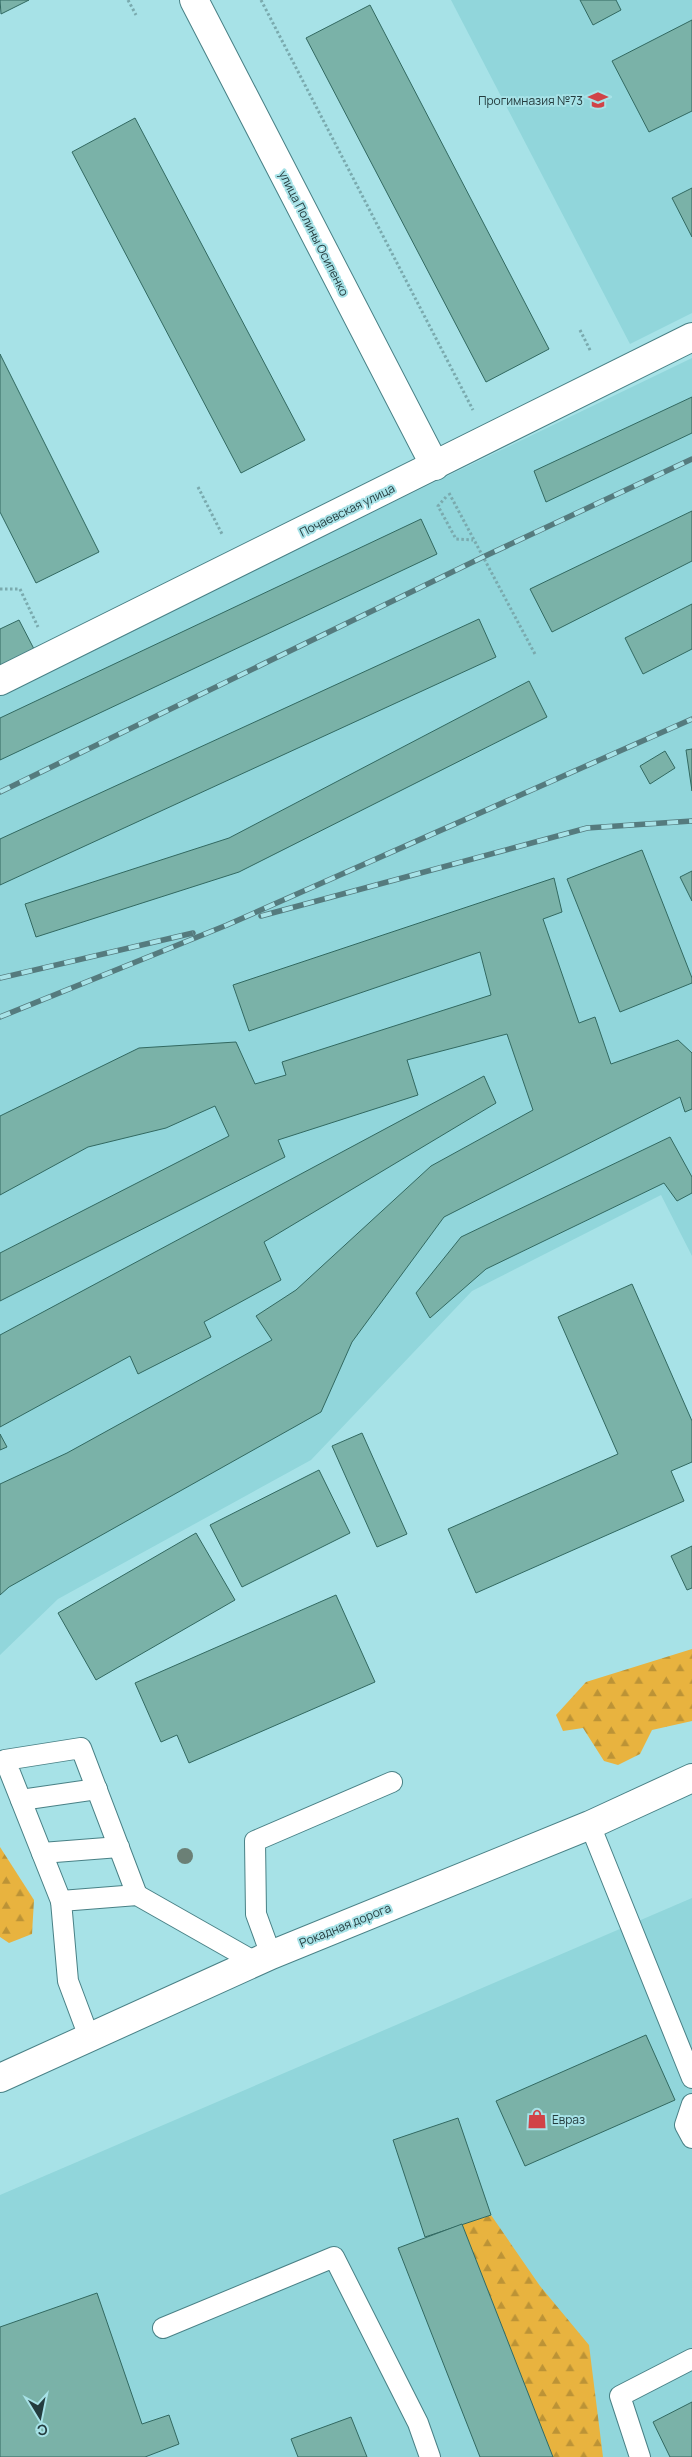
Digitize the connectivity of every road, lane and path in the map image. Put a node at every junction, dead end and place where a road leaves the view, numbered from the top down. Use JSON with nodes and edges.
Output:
{"nodes":[{"id":1,"x":128,"y":0,"type":"edge"},
{"id":2,"x":194,"y":0,"type":"edge"},
{"id":3,"x":261,"y":0,"type":"edge"},
{"id":4,"x":136,"y":15,"type":"dead end"},
{"id":5,"x":692,"y":337,"type":"edge"},
{"id":6,"x":488,"y":439,"type":"junction"},
{"id":7,"x":435,"y":466,"type":"junction"},
{"id":8,"x":198,"y":487,"type":"dead end"},
{"id":9,"x":449,"y":493,"type":"dead end"},
{"id":10,"x":459,"y":512,"type":"dead end"},
{"id":11,"x":474,"y":540,"type":"junction"},
{"id":12,"x":238,"y":564,"type":"junction"},
{"id":13,"x":0,"y":589,"type":"edge"},
{"id":14,"x":52,"y":655,"type":"junction"},
{"id":15,"x":536,"y":656,"type":"dead end"},
{"id":16,"x":0,"y":680,"type":"edge"},
{"id":17,"x":692,"y":1778,"type":"edge"},
{"id":18,"x":392,"y":1782,"type":"dead end"},
{"id":19,"x":97,"y":1789,"type":"junction"},
{"id":20,"x":21,"y":1800,"type":"junction"},
{"id":21,"x":590,"y":1825,"type":"junction"},
{"id":22,"x":119,"y":1847,"type":"junction"},
{"id":23,"x":42,"y":1853,"type":"junction"},
{"id":24,"x":137,"y":1895,"type":"junction"},
{"id":25,"x":61,"y":1901,"type":"junction"},
{"id":26,"x":263,"y":1958,"type":"junction"},
{"id":27,"x":89,"y":2037,"type":"junction"},
{"id":28,"x":0,"y":2078,"type":"edge"},
{"id":29,"x":692,"y":2078,"type":"edge"},
{"id":30,"x":692,"y":2104,"type":"edge"},
{"id":31,"x":692,"y":2138,"type":"edge"},
{"id":32,"x":163,"y":2328,"type":"dead end"},
{"id":33,"x":692,"y":2359,"type":"edge"},
{"id":34,"x":430,"y":2457,"type":"edge"},
{"id":35,"x":640,"y":2457,"type":"edge"}],
"edges":[{"from":1,"to":4,"type":"path"},
{"from":2,"to":7,"type":"street","name":"улица Полины Осипенко"},
{"from":3,"to":6,"type":"path"},
{"from":5,"to":6,"type":"street","name":"Почаевская улица"},
{"from":6,"to":7,"type":"street","name":"Почаевская улица"},
{"from":7,"to":12,"type":"street","name":"Почаевская улица"},
{"from":8,"to":12,"type":"path"},
{"from":9,"to":11,"type":"path"},
{"from":10,"to":11,"type":"path"},
{"from":11,"to":15,"type":"path"},
{"from":12,"to":14,"type":"street","name":"Почаевская улица"},
{"from":13,"to":14,"type":"path"},
{"from":14,"to":16,"type":"street","name":"Почаевская улица"},
{"from":17,"to":21,"type":"street","name":"Рокадная дорога"},
{"from":18,"to":26,"type":"lane"},
{"from":19,"to":20,"type":"lane"},
{"from":19,"to":20,"type":"lane"},
{"from":19,"to":22,"type":"lane"},
{"from":20,"to":23,"type":"lane"},
{"from":21,"to":26,"type":"street","name":"Рокадная дорога"},
{"from":21,"to":29,"type":"lane"},
{"from":22,"to":23,"type":"lane"},
{"from":22,"to":24,"type":"lane"},
{"from":23,"to":25,"type":"lane"},
{"from":24,"to":25,"type":"lane"},
{"from":24,"to":26,"type":"lane"},
{"from":25,"to":27,"type":"lane"},
{"from":26,"to":27,"type":"street","name":"Рокадная дорога"},
{"from":27,"to":28,"type":"street","name":"Рокадная дорога"},
{"from":30,"to":31,"type":"lane"},
{"from":32,"to":34,"type":"lane"},
{"from":33,"to":35,"type":"lane"}]}
